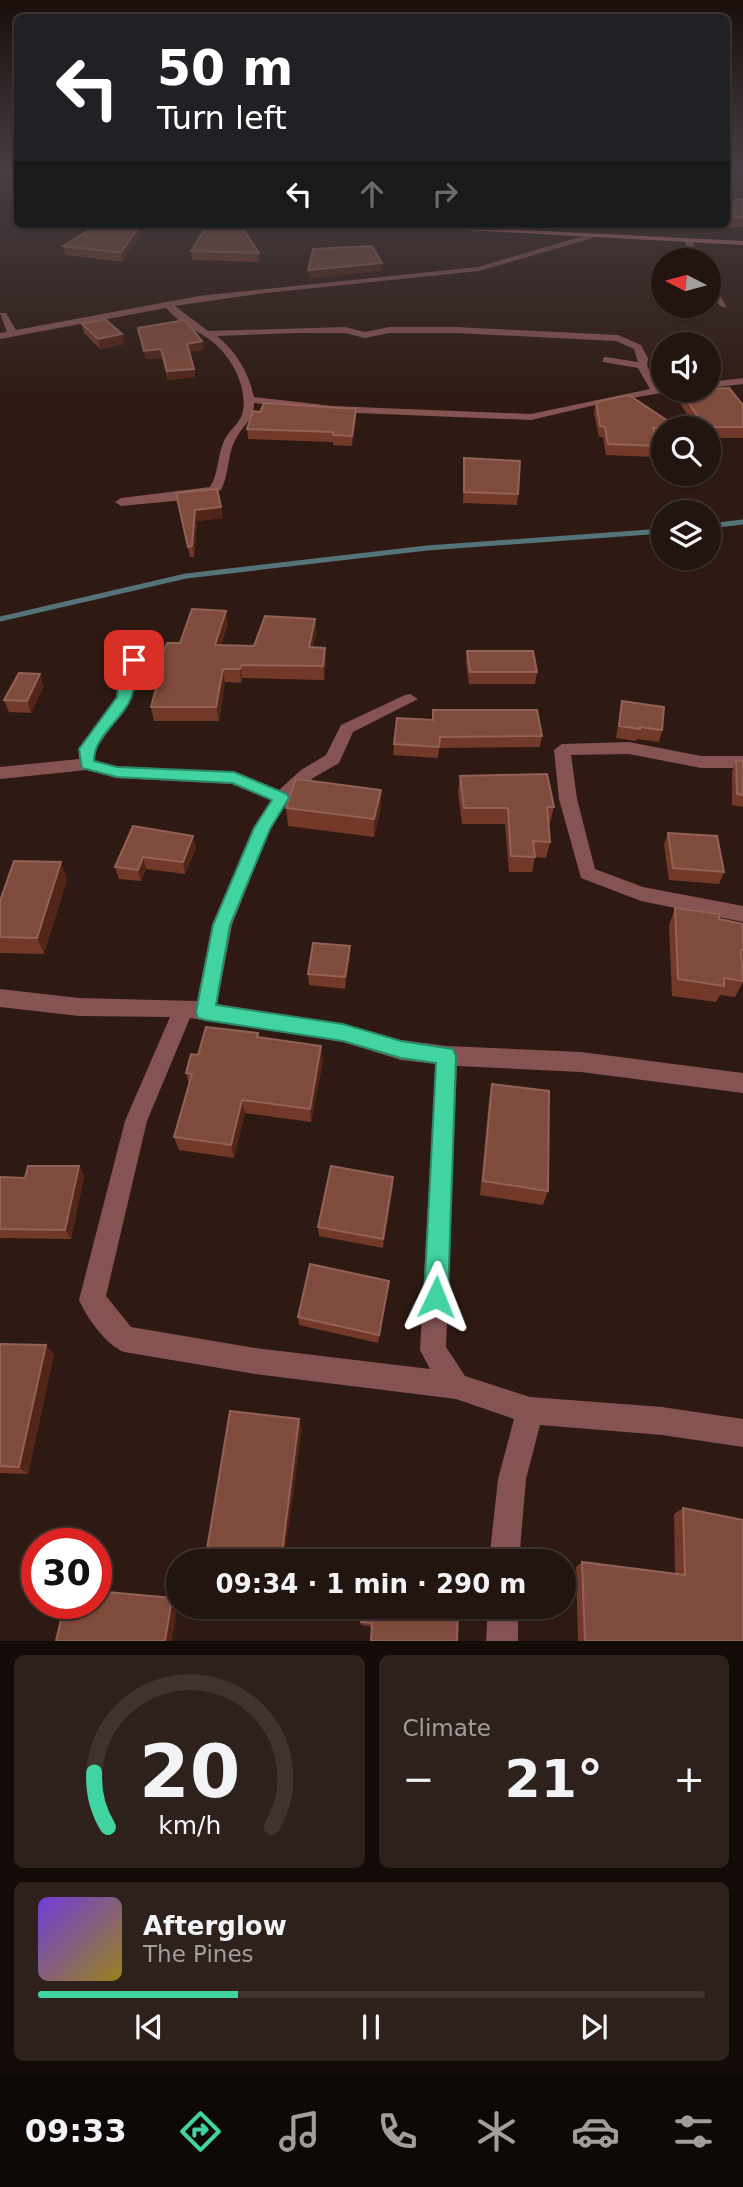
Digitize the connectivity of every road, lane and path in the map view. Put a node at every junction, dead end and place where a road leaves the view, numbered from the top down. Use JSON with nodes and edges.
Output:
{"nodes":[{"id":1,"x":558,"y":246,"type":"edge"},
{"id":2,"x":721,"y":301,"type":"edge"},
{"id":3,"x":169,"y":306,"type":"junction"},
{"id":4,"x":724,"y":306,"type":"dead end"},
{"id":5,"x":3,"y":315,"type":"dead end"},
{"id":6,"x":13,"y":334,"type":"junction"},
{"id":7,"x":206,"y":334,"type":"junction"},
{"id":8,"x":0,"y":336,"type":"edge"},
{"id":9,"x":607,"y":360,"type":"dead end"},
{"id":10,"x":642,"y":366,"type":"junction"},
{"id":11,"x":651,"y":378,"type":"edge"},
{"id":12,"x":743,"y":382,"type":"edge"},
{"id":13,"x":721,"y":384,"type":"edge"},
{"id":14,"x":651,"y":392,"type":"edge"},
{"id":15,"x":248,"y":399,"type":"junction"},
{"id":16,"x":121,"y":502,"type":"dead end"},
{"id":17,"x":140,"y":649,"type":"dead end"},
{"id":18,"x":410,"y":699,"type":"dead end"},
{"id":19,"x":743,"y":762,"type":"edge"},
{"id":20,"x":87,"y":764,"type":"junction"},
{"id":21,"x":0,"y":774,"type":"edge"},
{"id":22,"x":281,"y":798,"type":"junction"},
{"id":23,"x":743,"y":914,"type":"edge"},
{"id":24,"x":0,"y":998,"type":"edge"},
{"id":25,"x":195,"y":1010,"type":"junction"},
{"id":26,"x":447,"y":1056,"type":"junction"},
{"id":27,"x":743,"y":1083,"type":"edge"},
{"id":28,"x":456,"y":1386,"type":"junction"},
{"id":29,"x":530,"y":1411,"type":"junction"},
{"id":30,"x":743,"y":1433,"type":"edge"},
{"id":31,"x":505,"y":1549,"type":"edge"},
{"id":32,"x":503,"y":1619,"type":"edge"},
{"id":33,"x":502,"y":1641,"type":"edge"}],
"edges":[{"from":1,"to":3,"type":"street"},
{"from":2,"to":4,"type":"street"},
{"from":3,"to":6,"type":"street"},
{"from":3,"to":7,"type":"street"},
{"from":5,"to":6,"type":"street"},
{"from":6,"to":8,"type":"street"},
{"from":7,"to":10,"type":"street"},
{"from":7,"to":15,"type":"street"},
{"from":9,"to":10,"type":"street"},
{"from":10,"to":11,"type":"street"},
{"from":12,"to":13,"type":"street"},
{"from":14,"to":15,"type":"street"},
{"from":15,"to":16,"type":"street"},
{"from":17,"to":20,"type":"street"},
{"from":18,"to":22,"type":"street"},
{"from":19,"to":23,"type":"street"},
{"from":20,"to":21,"type":"street"},
{"from":20,"to":22,"type":"street"},
{"from":22,"to":25,"type":"street"},
{"from":24,"to":25,"type":"street"},
{"from":25,"to":26,"type":"street"},
{"from":25,"to":28,"type":"street"},
{"from":26,"to":27,"type":"street"},
{"from":26,"to":28,"type":"street"},
{"from":28,"to":29,"type":"street"},
{"from":29,"to":30,"type":"street"},
{"from":29,"to":31,"type":"street"},
{"from":32,"to":33,"type":"street"}]}
